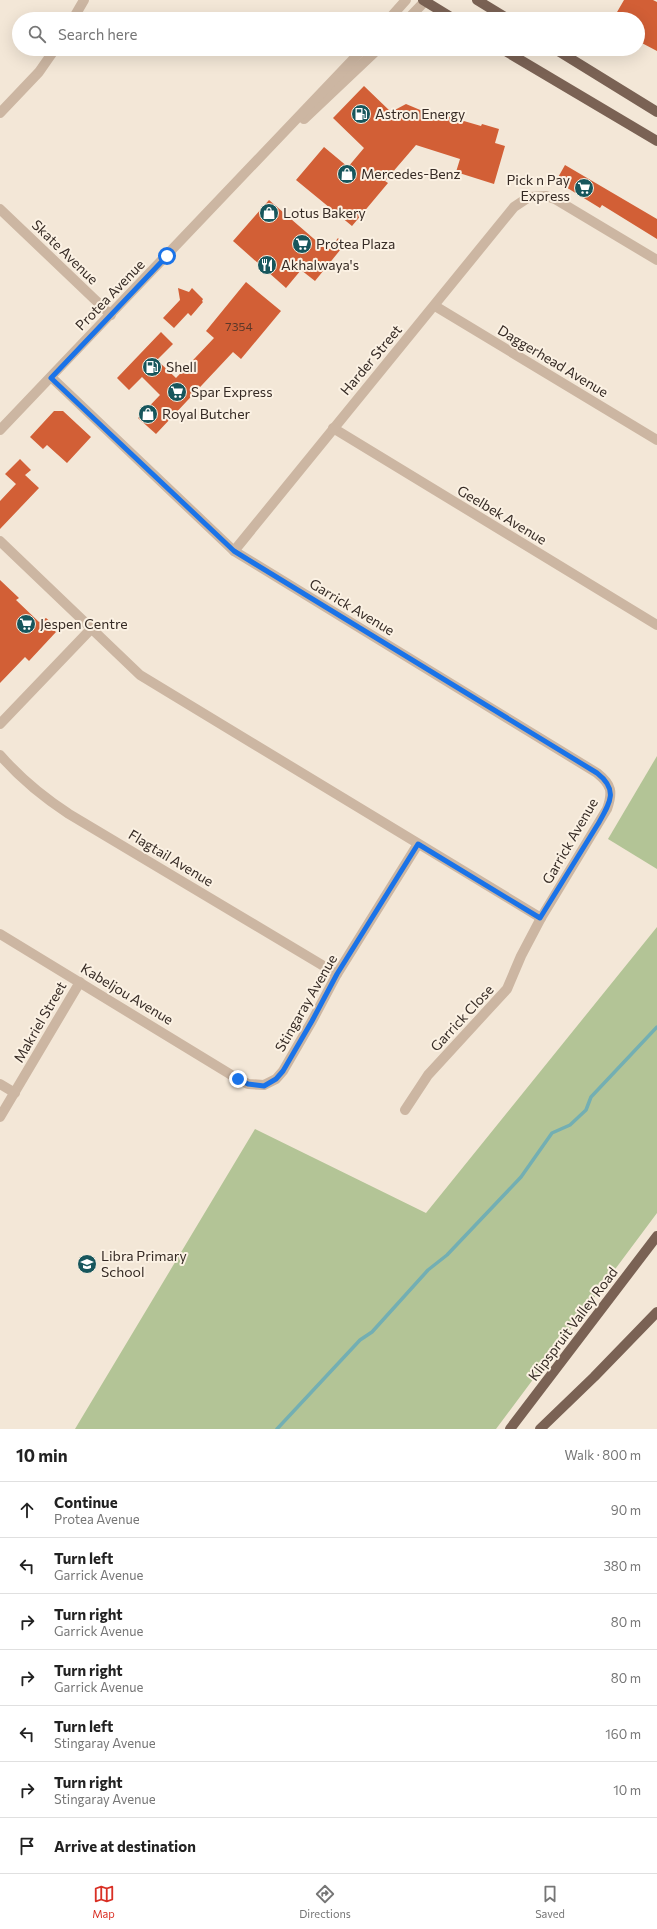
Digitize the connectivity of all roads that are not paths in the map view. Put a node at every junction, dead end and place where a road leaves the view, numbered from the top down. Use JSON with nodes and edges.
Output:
{"nodes":[{"id":1,"x":84,"y":0,"type":"edge"},
{"id":2,"x":406,"y":0,"type":"edge"},
{"id":3,"x":425,"y":0,"type":"edge"},
{"id":4,"x":477,"y":0,"type":"edge"},
{"id":5,"x":77,"y":12,"type":"edge"},
{"id":6,"x":395,"y":12,"type":"edge"},
{"id":7,"x":414,"y":12,"type":"edge"},
{"id":8,"x":443,"y":12,"type":"edge"},
{"id":9,"x":497,"y":12,"type":"edge"},
{"id":10,"x":50,"y":56,"type":"edge"},
{"id":11,"x":356,"y":56,"type":"edge"},
{"id":12,"x":371,"y":56,"type":"edge"},
{"id":13,"x":513,"y":56,"type":"edge"},
{"id":14,"x":566,"y":56,"type":"edge"},
{"id":15,"x":657,"y":112,"type":"edge"},
{"id":16,"x":0,"y":113,"type":"edge"},
{"id":17,"x":657,"y":141,"type":"edge"},
{"id":18,"x":273,"y":145,"type":"junction"},
{"id":19,"x":0,"y":209,"type":"edge"},
{"id":20,"x":657,"y":260,"type":"edge"},
{"id":21,"x":435,"y":306,"type":"junction"},
{"id":22,"x":111,"y":315,"type":"junction"},
{"id":23,"x":51,"y":378,"type":"junction"},
{"id":24,"x":333,"y":428,"type":"junction"},
{"id":25,"x":0,"y":430,"type":"edge"},
{"id":26,"x":657,"y":440,"type":"edge"},
{"id":27,"x":0,"y":541,"type":"edge"},
{"id":28,"x":234,"y":551,"type":"junction"},
{"id":29,"x":657,"y":625,"type":"edge"},
{"id":30,"x":91,"y":629,"type":"junction"},
{"id":31,"x":0,"y":724,"type":"edge"},
{"id":32,"x":0,"y":754,"type":"edge"},
{"id":33,"x":418,"y":844,"type":"junction"},
{"id":34,"x":540,"y":918,"type":"junction"},
{"id":35,"x":0,"y":934,"type":"edge"},
{"id":36,"x":337,"y":974,"type":"junction"},
{"id":37,"x":80,"y":982,"type":"junction"},
{"id":38,"x":238,"y":1079,"type":"joint"},
{"id":39,"x":0,"y":1084,"type":"edge"},
{"id":40,"x":15,"y":1093,"type":"junction"},
{"id":41,"x":405,"y":1110,"type":"dead end"},
{"id":42,"x":0,"y":1117,"type":"edge"},
{"id":43,"x":657,"y":1236,"type":"edge"},
{"id":44,"x":657,"y":1312,"type":"edge"},
{"id":45,"x":510,"y":1429,"type":"edge"},
{"id":46,"x":540,"y":1429,"type":"edge"}],
"edges":[{"from":1,"to":5,"type":"street"},
{"from":2,"to":6,"type":"street"},
{"from":3,"to":7,"type":"street"},
{"from":3,"to":8,"type":"main road"},
{"from":4,"to":9,"type":"main road"},
{"from":10,"to":16,"type":"street"},
{"from":11,"to":18,"type":"street","name":"Protea Avenue"},
{"from":12,"to":18,"type":"street","name":"Protea Avenue"},
{"from":13,"to":17,"type":"main road"},
{"from":14,"to":15,"type":"main road"},
{"from":18,"to":22,"type":"street","name":"Protea Avenue"},
{"from":19,"to":22,"type":"street","name":"Skate Avenue"},
{"from":20,"to":21,"type":"street","name":"Harder Street"},
{"from":21,"to":24,"type":"street","name":"Harder Street"},
{"from":21,"to":26,"type":"street","name":"Daggerhead Avenue"},
{"from":22,"to":23,"type":"street","name":"Protea Avenue"},
{"from":23,"to":25,"type":"street","name":"Protea Avenue"},
{"from":23,"to":28,"type":"street","name":"Garrick Avenue"},
{"from":24,"to":28,"type":"street","name":"Harder Street"},
{"from":24,"to":29,"type":"street","name":"Geelbek Avenue"},
{"from":27,"to":30,"type":"street"},
{"from":28,"to":34,"type":"street","name":"Garrick Avenue"},
{"from":30,"to":31,"type":"street"},
{"from":30,"to":33,"type":"street"},
{"from":32,"to":36,"type":"street","name":"Flagtail Avenue"},
{"from":33,"to":34,"type":"street"},
{"from":33,"to":36,"type":"street","name":"Stingaray Avenue"},
{"from":34,"to":41,"type":"street","name":"Garrick Close"},
{"from":35,"to":37,"type":"street","name":"Kabeljou Avenue"},
{"from":36,"to":38,"type":"street","name":"Stingaray Avenue"},
{"from":37,"to":38,"type":"street","name":"Kabeljou Avenue"},
{"from":37,"to":40,"type":"street","name":"Makriel Street"},
{"from":39,"to":40,"type":"street"},
{"from":40,"to":42,"type":"street","name":"Makriel Street"},
{"from":43,"to":45,"type":"main road","name":"Klipspruit Valley Road"},
{"from":44,"to":46,"type":"main road"}]}
